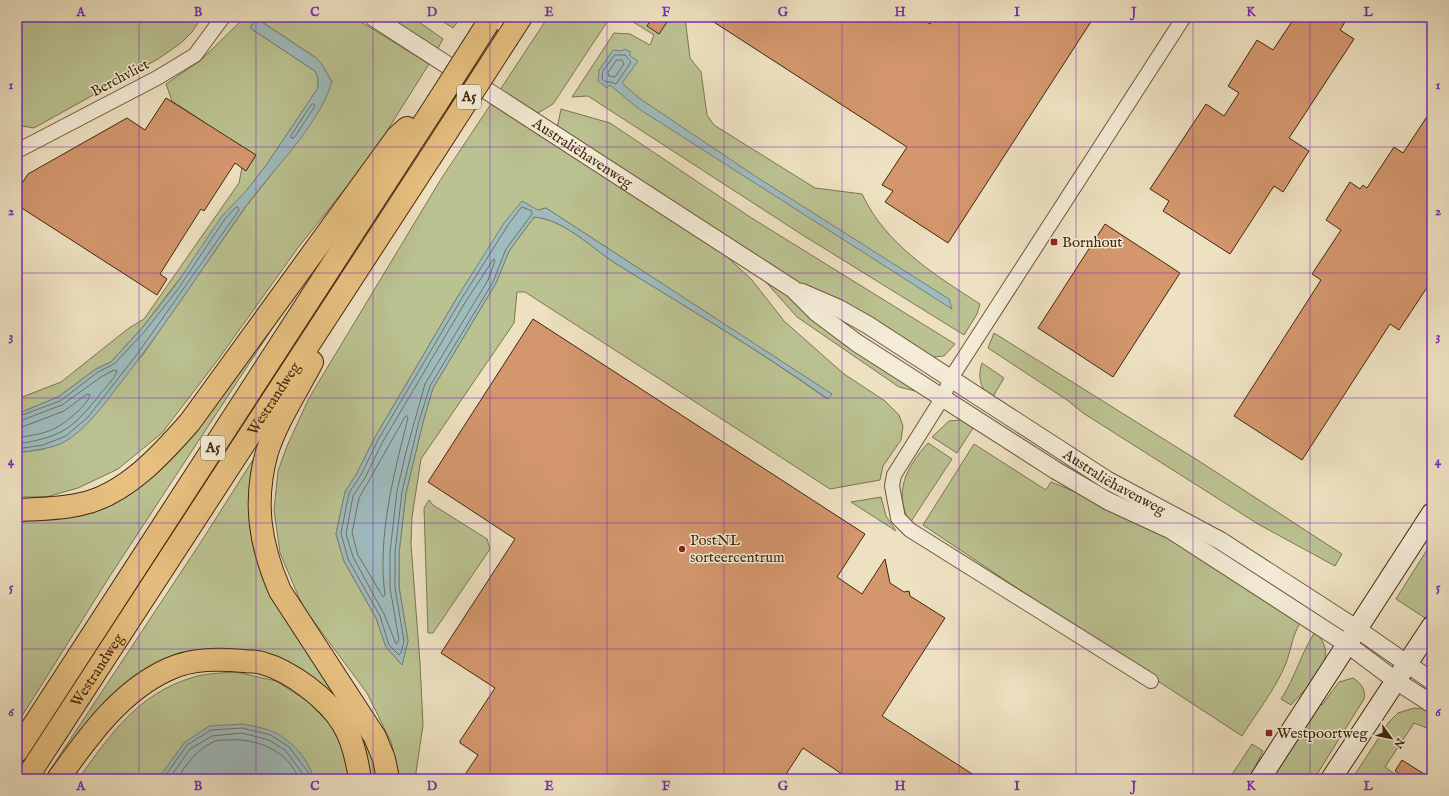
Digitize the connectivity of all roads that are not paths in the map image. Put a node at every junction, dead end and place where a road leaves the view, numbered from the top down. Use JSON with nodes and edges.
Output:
{"nodes":[{"id":1,"x":223,"y":17,"type":"edge"},
{"id":2,"x":373,"y":17,"type":"edge"},
{"id":3,"x":521,"y":17,"type":"edge"},
{"id":4,"x":1184,"y":17,"type":"edge"},
{"id":5,"x":490,"y":20,"type":"edge"},
{"id":6,"x":404,"y":141,"type":"junction"},
{"id":7,"x":19,"y":147,"type":"edge"},
{"id":8,"x":383,"y":229,"type":"junction"},
{"id":9,"x":794,"y":289,"type":"junction"},
{"id":10,"x":951,"y":378,"type":"junction"},
{"id":11,"x":943,"y":397,"type":"junction"},
{"id":12,"x":17,"y":510,"type":"edge"},
{"id":13,"x":1432,"y":513,"type":"edge"},
{"id":14,"x":1432,"y":626,"type":"edge"},
{"id":15,"x":1352,"y":637,"type":"junction"},
{"id":16,"x":1407,"y":663,"type":"junction"},
{"id":17,"x":1395,"y":680,"type":"junction"},
{"id":18,"x":1151,"y":681,"type":"dead end"},
{"id":19,"x":1432,"y":681,"type":"edge"},
{"id":20,"x":1432,"y":704,"type":"edge"},
{"id":21,"x":17,"y":751,"type":"edge"},
{"id":22,"x":26,"y":779,"type":"edge"},
{"id":23,"x":58,"y":779,"type":"edge"},
{"id":24,"x":360,"y":779,"type":"edge"},
{"id":25,"x":388,"y":779,"type":"edge"},
{"id":26,"x":1260,"y":779,"type":"edge"},
{"id":27,"x":1332,"y":779,"type":"edge"}],
"edges":[{"from":1,"to":7,"type":"street","name":"Berchvliet"},
{"from":2,"to":9,"type":"street","name":"Australiëhavenweg"},
{"from":3,"to":8,"type":"highway","name":"Westrandweg","number":"A5","bridge":true},
{"from":4,"to":10,"type":"street"},
{"from":5,"to":6,"type":"highway","number":"A5","bridge":true},
{"from":6,"to":12,"type":"highway","number":"A5"},
{"from":6,"to":21,"type":"highway","name":"Westrandweg","number":"A5"},
{"from":8,"to":22,"type":"highway","name":"Westrandweg","number":"A5"},
{"from":8,"to":25,"type":"highway","number":"A5"},
{"from":9,"to":10,"type":"street","name":"Australiëhavenweg"},
{"from":9,"to":11,"type":"street","name":"Australiëhavenweg"},
{"from":10,"to":11,"type":"street"},
{"from":10,"to":15,"type":"street","name":"Australiëhavenweg"},
{"from":11,"to":15,"type":"street","name":"Australiëhavenweg"},
{"from":11,"to":18,"type":"street"},
{"from":13,"to":15,"type":"main road"},
{"from":14,"to":16,"type":"main road"},
{"from":15,"to":16,"type":"street","name":"Australiëhavenweg"},
{"from":15,"to":17,"type":"street","name":"Australiëhavenweg"},
{"from":15,"to":26,"type":"main road"},
{"from":16,"to":17,"type":"main road"},
{"from":16,"to":19,"type":"street","name":"Australiëhavenweg"},
{"from":17,"to":20,"type":"street","name":"Australiëhavenweg"},
{"from":17,"to":27,"type":"main road"},
{"from":23,"to":24,"type":"highway"}]}
